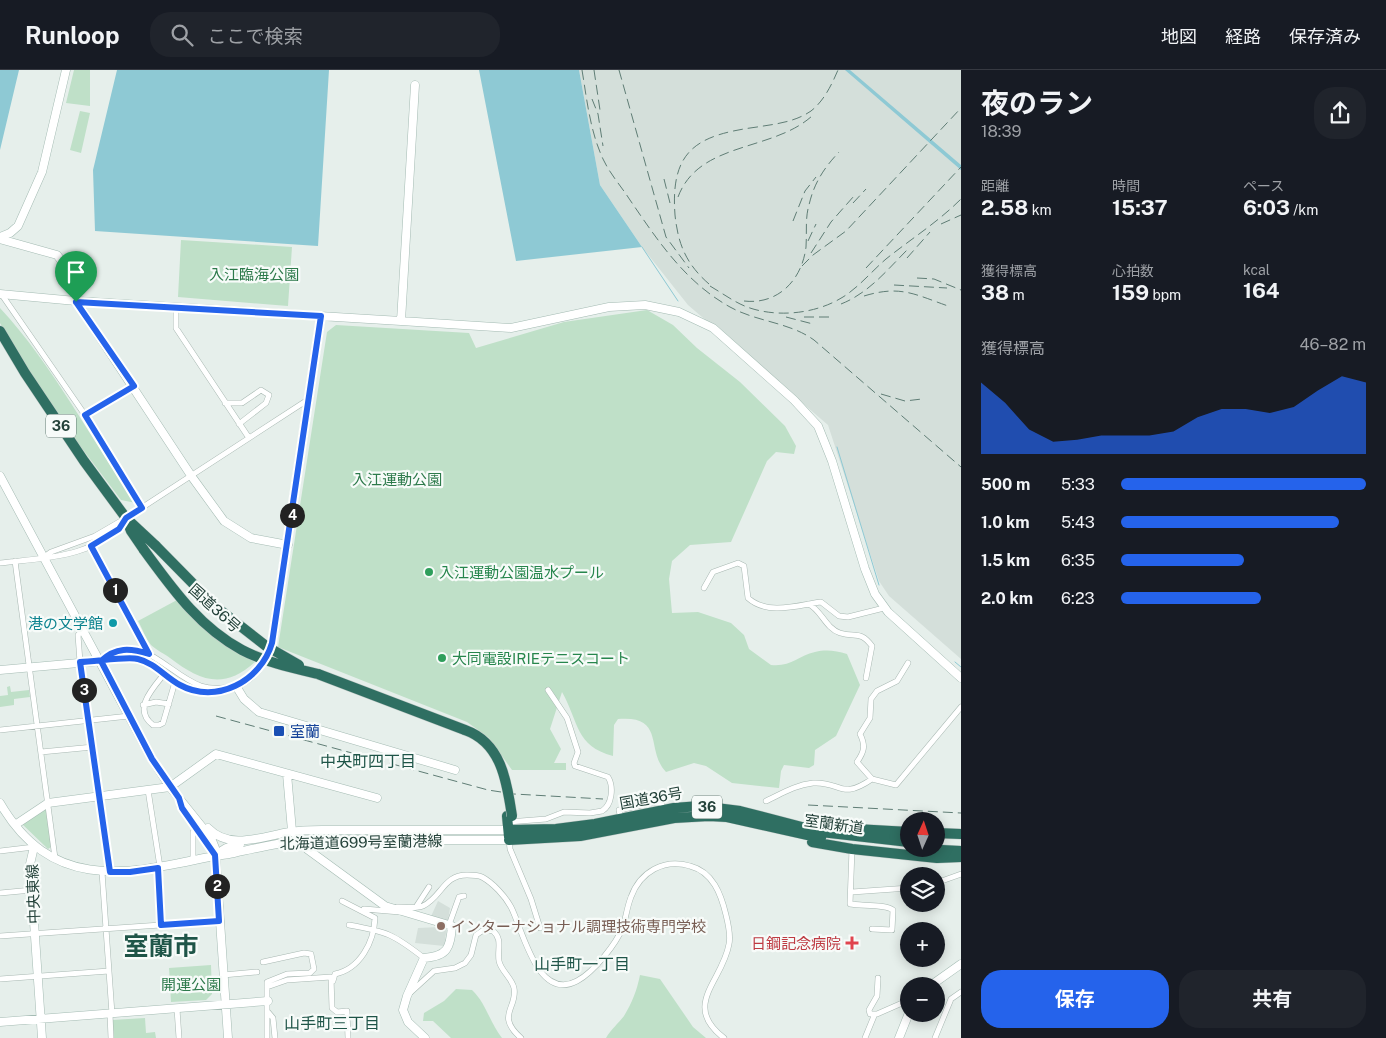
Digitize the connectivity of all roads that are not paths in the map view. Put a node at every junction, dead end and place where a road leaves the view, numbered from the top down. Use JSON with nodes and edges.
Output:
{"nodes":[{"id":1,"x":66,"y":70,"type":"edge"},
{"id":2,"x":415,"y":85,"type":"dead end"},
{"id":3,"x":18,"y":226,"type":"junction"},
{"id":4,"x":0,"y":238,"type":"edge"},
{"id":5,"x":26,"y":245,"type":"junction"},
{"id":6,"x":1,"y":294,"type":"edge"},
{"id":7,"x":76,"y":302,"type":"junction"},
{"id":8,"x":176,"y":307,"type":"junction"},
{"id":9,"x":321,"y":316,"type":"junction"},
{"id":10,"x":401,"y":321,"type":"junction"},
{"id":11,"x":0,"y":331,"type":"edge"},
{"id":12,"x":134,"y":386,"type":"junction"},
{"id":13,"x":309,"y":398,"type":"junction"},
{"id":14,"x":225,"y":403,"type":"junction"},
{"id":15,"x":85,"y":415,"type":"junction"},
{"id":16,"x":239,"y":424,"type":"junction"},
{"id":17,"x":248,"y":438,"type":"junction"},
{"id":18,"x":0,"y":476,"type":"edge"},
{"id":19,"x":192,"y":477,"type":"junction"},
{"id":20,"x":142,"y":508,"type":"junction"},
{"id":21,"x":126,"y":518,"type":"junction"},
{"id":22,"x":288,"y":545,"type":"junction"},
{"id":23,"x":91,"y":546,"type":"junction"},
{"id":24,"x":44,"y":557,"type":"junction"},
{"id":25,"x":14,"y":561,"type":"junction"},
{"id":26,"x":0,"y":563,"type":"edge"},
{"id":27,"x":704,"y":588,"type":"dead end"},
{"id":28,"x":808,"y":604,"type":"junction"},
{"id":29,"x":884,"y":608,"type":"junction"},
{"id":30,"x":83,"y":630,"type":"junction"},
{"id":31,"x":149,"y":654,"type":"junction"},
{"id":32,"x":101,"y":661,"type":"junction"},
{"id":33,"x":80,"y":662,"type":"junction"},
{"id":34,"x":908,"y":663,"type":"dead end"},
{"id":35,"x":28,"y":668,"type":"junction"},
{"id":36,"x":0,"y":670,"type":"edge"},
{"id":37,"x":165,"y":674,"type":"junction"},
{"id":38,"x":318,"y":674,"type":"junction"},
{"id":39,"x":866,"y":678,"type":"dead end"},
{"id":40,"x":961,"y":678,"type":"edge"},
{"id":41,"x":175,"y":682,"type":"junction"},
{"id":42,"x":236,"y":686,"type":"junction"},
{"id":43,"x":548,"y":690,"type":"dead end"},
{"id":44,"x":169,"y":704,"type":"junction"},
{"id":45,"x":143,"y":705,"type":"junction"},
{"id":46,"x":961,"y":707,"type":"edge"},
{"id":47,"x":129,"y":716,"type":"junction"},
{"id":48,"x":89,"y":722,"type":"junction"},
{"id":49,"x":37,"y":728,"type":"junction"},
{"id":50,"x":0,"y":730,"type":"edge"},
{"id":51,"x":93,"y":747,"type":"junction"},
{"id":52,"x":41,"y":752,"type":"junction"},
{"id":53,"x":455,"y":770,"type":"dead end"},
{"id":54,"x":287,"y":774,"type":"junction"},
{"id":55,"x":872,"y":779,"type":"junction"},
{"id":56,"x":170,"y":787,"type":"junction"},
{"id":57,"x":148,"y":790,"type":"junction"},
{"id":58,"x":100,"y":797,"type":"junction"},
{"id":59,"x":377,"y":798,"type":"dead end"},
{"id":60,"x":766,"y":801,"type":"dead end"},
{"id":61,"x":0,"y":803,"type":"edge"},
{"id":62,"x":48,"y":804,"type":"junction"},
{"id":63,"x":756,"y":824,"type":"junction"},
{"id":64,"x":15,"y":825,"type":"junction"},
{"id":65,"x":200,"y":825,"type":"junction"},
{"id":66,"x":510,"y":825,"type":"junction"},
{"id":67,"x":792,"y":825,"type":"junction"},
{"id":68,"x":292,"y":831,"type":"junction"},
{"id":69,"x":900,"y":831,"type":"edge"},
{"id":70,"x":945,"y":833,"type":"edge"},
{"id":71,"x":961,"y":834,"type":"edge"},
{"id":72,"x":837,"y":837,"type":"junction"},
{"id":73,"x":246,"y":840,"type":"junction"},
{"id":74,"x":303,"y":840,"type":"junction"},
{"id":75,"x":900,"y":841,"type":"edge"},
{"id":76,"x":945,"y":844,"type":"edge"},
{"id":77,"x":961,"y":844,"type":"edge"},
{"id":78,"x":34,"y":847,"type":"junction"},
{"id":79,"x":900,"y":847,"type":"edge"},
{"id":80,"x":852,"y":849,"type":"junction"},
{"id":81,"x":945,"y":850,"type":"edge"},
{"id":82,"x":961,"y":851,"type":"edge"},
{"id":83,"x":0,"y":852,"type":"edge"},
{"id":84,"x":215,"y":855,"type":"junction"},
{"id":85,"x":961,"y":857,"type":"edge"},
{"id":86,"x":55,"y":858,"type":"junction"},
{"id":87,"x":193,"y":860,"type":"junction"},
{"id":88,"x":159,"y":868,"type":"junction"},
{"id":89,"x":102,"y":872,"type":"junction"},
{"id":90,"x":110,"y":872,"type":"junction"},
{"id":91,"x":961,"y":874,"type":"edge"},
{"id":92,"x":945,"y":880,"type":"edge"},
{"id":93,"x":429,"y":887,"type":"dead end"},
{"id":94,"x":900,"y":889,"type":"edge"},
{"id":95,"x":32,"y":890,"type":"junction"},
{"id":96,"x":852,"y":892,"type":"junction"},
{"id":97,"x":0,"y":893,"type":"edge"},
{"id":98,"x":462,"y":898,"type":"dead end"},
{"id":99,"x":342,"y":900,"type":"dead end"},
{"id":100,"x":389,"y":906,"type":"junction"},
{"id":101,"x":416,"y":907,"type":"junction"},
{"id":102,"x":361,"y":909,"type":"junction"},
{"id":103,"x":401,"y":912,"type":"junction"},
{"id":104,"x":219,"y":921,"type":"junction"},
{"id":105,"x":161,"y":925,"type":"junction"},
{"id":106,"x":349,"y":925,"type":"dead end"},
{"id":107,"x":449,"y":925,"type":"junction"},
{"id":108,"x":106,"y":928,"type":"junction"},
{"id":109,"x":540,"y":928,"type":"dead end"},
{"id":110,"x":872,"y":929,"type":"dead end"},
{"id":111,"x":374,"y":930,"type":"junction"},
{"id":112,"x":34,"y":933,"type":"junction"},
{"id":113,"x":0,"y":936,"type":"edge"},
{"id":114,"x":424,"y":958,"type":"junction"},
{"id":115,"x":263,"y":962,"type":"dead end"},
{"id":116,"x":960,"y":965,"type":"edge"},
{"id":117,"x":109,"y":971,"type":"junction"},
{"id":118,"x":257,"y":972,"type":"dead end"},
{"id":119,"x":223,"y":975,"type":"junction"},
{"id":120,"x":38,"y":976,"type":"junction"},
{"id":121,"x":943,"y":977,"type":"edge"},
{"id":122,"x":0,"y":978,"type":"edge"},
{"id":123,"x":878,"y":978,"type":"dead end"},
{"id":124,"x":331,"y":986,"type":"junction"},
{"id":125,"x":267,"y":987,"type":"junction"},
{"id":126,"x":961,"y":992,"type":"edge"},
{"id":127,"x":407,"y":996,"type":"junction"},
{"id":128,"x":268,"y":1002,"type":"junction"},
{"id":129,"x":900,"y":1004,"type":"edge"},
{"id":130,"x":225,"y":1006,"type":"junction"},
{"id":131,"x":177,"y":1010,"type":"junction"},
{"id":132,"x":268,"y":1012,"type":"junction"},
{"id":133,"x":111,"y":1014,"type":"junction"},
{"id":134,"x":874,"y":1016,"type":"junction"},
{"id":135,"x":41,"y":1019,"type":"junction"},
{"id":136,"x":0,"y":1022,"type":"edge"},
{"id":137,"x":905,"y":1022,"type":"edge"},
{"id":138,"x":42,"y":1038,"type":"edge"},
{"id":139,"x":111,"y":1038,"type":"edge"},
{"id":140,"x":179,"y":1038,"type":"edge"},
{"id":141,"x":228,"y":1038,"type":"edge"},
{"id":142,"x":267,"y":1038,"type":"edge"},
{"id":143,"x":275,"y":1038,"type":"edge"},
{"id":144,"x":348,"y":1038,"type":"edge"},
{"id":145,"x":424,"y":1038,"type":"edge"},
{"id":146,"x":521,"y":1038,"type":"edge"},
{"id":147,"x":724,"y":1038,"type":"edge"},
{"id":148,"x":865,"y":1038,"type":"edge"},
{"id":149,"x":899,"y":1038,"type":"edge"},
{"id":150,"x":935,"y":1038,"type":"edge"}],
"edges":[{"from":1,"to":3,"type":"street"},
{"from":2,"to":10,"type":"street"},
{"from":3,"to":4,"type":"street"},
{"from":3,"to":5,"type":"street"},
{"from":4,"to":5,"type":"street"},
{"from":5,"to":7,"type":"street"},
{"from":6,"to":7,"type":"street"},
{"from":6,"to":15,"type":"street"},
{"from":7,"to":8,"type":"street"},
{"from":7,"to":12,"type":"street"},
{"from":8,"to":9,"type":"street"},
{"from":8,"to":14,"type":"street"},
{"from":9,"to":10,"type":"street"},
{"from":9,"to":13,"type":"street"},
{"from":10,"to":29,"type":"street"},
{"from":11,"to":21,"type":"highway","name":"国道36号","number":"36"},
{"from":12,"to":15,"type":"street"},
{"from":12,"to":19,"type":"street"},
{"from":13,"to":17,"type":"street"},
{"from":13,"to":22,"type":"street"},
{"from":14,"to":16,"type":"street"},
{"from":14,"to":16,"type":"street"},
{"from":15,"to":20,"type":"street"},
{"from":16,"to":17,"type":"street"},
{"from":17,"to":19,"type":"street"},
{"from":18,"to":24,"type":"street","name":"北海道道699号室蘭港線"},
{"from":19,"to":20,"type":"street"},
{"from":19,"to":22,"type":"street"},
{"from":20,"to":21,"type":"street"},
{"from":21,"to":23,"type":"street"},
{"from":21,"to":24,"type":"street"},
{"from":21,"to":38,"type":"highway","name":"国道36号","number":"36","bridge":true},
{"from":21,"to":38,"type":"highway","name":"国道36号","number":"36","bridge":true},
{"from":22,"to":42,"type":"street"},
{"from":23,"to":24,"type":"street"},
{"from":23,"to":31,"type":"street"},
{"from":24,"to":25,"type":"street"},
{"from":24,"to":30,"type":"street","name":"北海道道699号室蘭港線"},
{"from":25,"to":26,"type":"street"},
{"from":25,"to":35,"type":"street"},
{"from":27,"to":28,"type":"street"},
{"from":28,"to":29,"type":"street"},
{"from":28,"to":39,"type":"street"},
{"from":29,"to":40,"type":"street"},
{"from":30,"to":32,"type":"street","name":"北海道道699号室蘭港線"},
{"from":30,"to":33,"type":"street"},
{"from":31,"to":32,"type":"street"},
{"from":31,"to":42,"type":"street"},
{"from":32,"to":33,"type":"street"},
{"from":32,"to":37,"type":"street"},
{"from":32,"to":47,"type":"street","name":"北海道道699号室蘭港線"},
{"from":33,"to":35,"type":"street"},
{"from":33,"to":48,"type":"street"},
{"from":34,"to":55,"type":"street"},
{"from":35,"to":36,"type":"street"},
{"from":35,"to":49,"type":"street"},
{"from":37,"to":41,"type":"street"},
{"from":37,"to":45,"type":"street"},
{"from":38,"to":66,"type":"highway","name":"国道36号","number":"36","bridge":true},
{"from":41,"to":42,"type":"street"},
{"from":41,"to":44,"type":"street"},
{"from":42,"to":53,"type":"street"},
{"from":43,"to":66,"type":"street"},
{"from":44,"to":45,"type":"street"},
{"from":44,"to":45,"type":"street"},
{"from":46,"to":55,"type":"street"},
{"from":47,"to":48,"type":"street"},
{"from":47,"to":56,"type":"street","name":"北海道道699号室蘭港線"},
{"from":48,"to":49,"type":"street"},
{"from":48,"to":51,"type":"street"},
{"from":49,"to":50,"type":"street"},
{"from":49,"to":52,"type":"street"},
{"from":51,"to":52,"type":"street"},
{"from":51,"to":58,"type":"street"},
{"from":52,"to":62,"type":"street"},
{"from":54,"to":56,"type":"street"},
{"from":54,"to":59,"type":"street"},
{"from":54,"to":68,"type":"street"},
{"from":55,"to":60,"type":"street"},
{"from":56,"to":57,"type":"street"},
{"from":56,"to":65,"type":"street","name":"北海道道699号室蘭港線"},
{"from":57,"to":58,"type":"street"},
{"from":57,"to":88,"type":"street"},
{"from":58,"to":62,"type":"street"},
{"from":58,"to":90,"type":"street"},
{"from":61,"to":64,"type":"street"},
{"from":62,"to":64,"type":"street"},
{"from":62,"to":86,"type":"street"},
{"from":63,"to":66,"type":"highway","name":"国道36号","number":"36"},
{"from":63,"to":72,"type":"highway","name":"室蘭新道","number":"36"},
{"from":63,"to":80,"type":"highway"},
{"from":64,"to":78,"type":"street"},
{"from":65,"to":73,"type":"street","name":"北海道道699号室蘭港線"},
{"from":65,"to":84,"type":"street","name":"北海道道699号室蘭港線"},
{"from":65,"to":87,"type":"street"},
{"from":66,"to":67,"type":"highway","name":"国道36号","number":"36"},
{"from":66,"to":68,"type":"street","name":"北海道道699号室蘭港線"},
{"from":66,"to":74,"type":"street","name":"北海道道699号室蘭港線"},
{"from":66,"to":109,"type":"street"},
{"from":67,"to":69,"type":"highway"},
{"from":67,"to":72,"type":"highway","name":"室蘭新道","number":"36"},
{"from":68,"to":73,"type":"street","name":"北海道道699号室蘭港線"},
{"from":68,"to":74,"type":"street"},
{"from":70,"to":71,"type":"highway"},
{"from":72,"to":75,"type":"highway","name":"室蘭新道","number":"36"},
{"from":72,"to":79,"type":"highway","name":"室蘭新道","number":"36"},
{"from":73,"to":84,"type":"street","name":"北海道道699号室蘭港線"},
{"from":74,"to":84,"type":"street","name":"北海道道699号室蘭港線"},
{"from":74,"to":100,"type":"street"},
{"from":76,"to":77,"type":"highway"},
{"from":78,"to":83,"type":"street"},
{"from":78,"to":86,"type":"street","name":"中央東線"},
{"from":78,"to":95,"type":"street","name":"中央東線"},
{"from":80,"to":85,"type":"highway"},
{"from":80,"to":96,"type":"street"},
{"from":81,"to":82,"type":"highway"},
{"from":84,"to":87,"type":"street","name":"中央東線"},
{"from":84,"to":104,"type":"street"},
{"from":86,"to":89,"type":"street","name":"中央東線"},
{"from":87,"to":88,"type":"street","name":"中央東線"},
{"from":88,"to":90,"type":"street","name":"中央東線"},
{"from":88,"to":105,"type":"street"},
{"from":89,"to":90,"type":"street","name":"中央東線"},
{"from":89,"to":108,"type":"street"},
{"from":91,"to":92,"type":"street"},
{"from":93,"to":101,"type":"street"},
{"from":94,"to":96,"type":"street"},
{"from":95,"to":97,"type":"street"},
{"from":95,"to":112,"type":"street","name":"中央東線"},
{"from":96,"to":110,"type":"street"},
{"from":98,"to":107,"type":"street"},
{"from":99,"to":102,"type":"street"},
{"from":100,"to":101,"type":"street"},
{"from":100,"to":103,"type":"street"},
{"from":101,"to":147,"type":"street"},
{"from":102,"to":103,"type":"street"},
{"from":102,"to":111,"type":"street"},
{"from":103,"to":107,"type":"street"},
{"from":104,"to":105,"type":"street"},
{"from":104,"to":119,"type":"street"},
{"from":105,"to":108,"type":"street"},
{"from":106,"to":111,"type":"street"},
{"from":107,"to":114,"type":"street"},
{"from":108,"to":112,"type":"street"},
{"from":108,"to":117,"type":"street"},
{"from":111,"to":114,"type":"street"},
{"from":111,"to":124,"type":"street"},
{"from":112,"to":113,"type":"street"},
{"from":112,"to":120,"type":"street","name":"中央東線"},
{"from":114,"to":127,"type":"street"},
{"from":115,"to":125,"type":"street"},
{"from":116,"to":121,"type":"street"},
{"from":117,"to":120,"type":"street"},
{"from":117,"to":133,"type":"street"},
{"from":118,"to":119,"type":"street"},
{"from":119,"to":130,"type":"street"},
{"from":120,"to":122,"type":"street"},
{"from":120,"to":135,"type":"street","name":"中央東線"},
{"from":123,"to":134,"type":"street"},
{"from":124,"to":125,"type":"street"},
{"from":124,"to":144,"type":"street"},
{"from":125,"to":128,"type":"street"},
{"from":126,"to":150,"type":"street"},
{"from":127,"to":145,"type":"street"},
{"from":127,"to":146,"type":"street"},
{"from":128,"to":130,"type":"street"},
{"from":128,"to":132,"type":"street"},
{"from":129,"to":134,"type":"street"},
{"from":130,"to":131,"type":"street"},
{"from":130,"to":141,"type":"street"},
{"from":131,"to":133,"type":"street"},
{"from":131,"to":140,"type":"street"},
{"from":132,"to":142,"type":"street"},
{"from":132,"to":143,"type":"street"},
{"from":133,"to":135,"type":"street"},
{"from":133,"to":139,"type":"street"},
{"from":134,"to":148,"type":"street"},
{"from":135,"to":136,"type":"street"},
{"from":135,"to":138,"type":"street","name":"中央東線"},
{"from":137,"to":149,"type":"street"}]}
